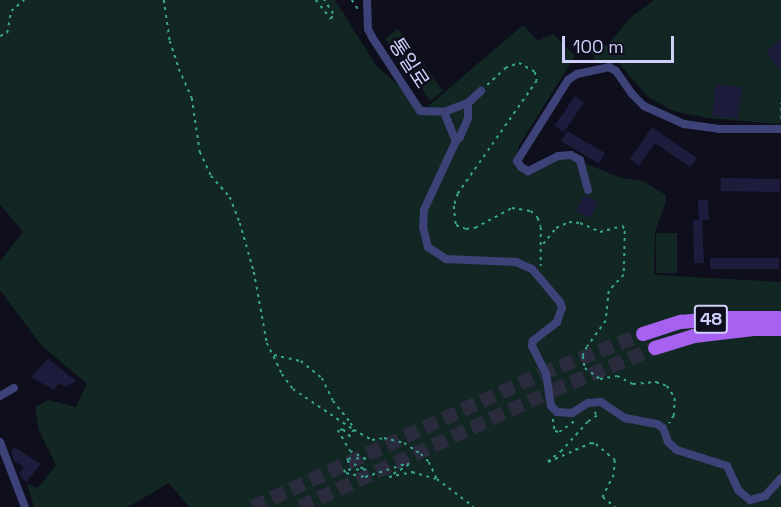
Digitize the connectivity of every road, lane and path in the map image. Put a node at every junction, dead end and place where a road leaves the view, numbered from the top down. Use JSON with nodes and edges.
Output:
{"nodes":[{"id":1,"x":24,"y":0,"type":"edge"},
{"id":2,"x":164,"y":0,"type":"edge"},
{"id":3,"x":316,"y":0,"type":"edge"},
{"id":4,"x":324,"y":0,"type":"edge"},
{"id":5,"x":367,"y":0,"type":"edge"},
{"id":6,"x":0,"y":36,"type":"edge"},
{"id":7,"x":481,"y":91,"type":"joint"},
{"id":8,"x":468,"y":103,"type":"junction"},
{"id":9,"x":781,"y":103,"type":"edge"},
{"id":10,"x":444,"y":112,"type":"junction"},
{"id":11,"x":781,"y":129,"type":"edge"},
{"id":12,"x":456,"y":141,"type":"junction"},
{"id":13,"x":588,"y":190,"type":"dead end"},
{"id":14,"x":543,"y":245,"type":"junction"},
{"id":15,"x":541,"y":279,"type":"junction"},
{"id":16,"x":781,"y":318,"type":"edge"},
{"id":17,"x":781,"y":329,"type":"edge"},
{"id":18,"x":643,"y":334,"type":"tunnel mouth"},
{"id":19,"x":655,"y":348,"type":"tunnel mouth"},
{"id":20,"x":273,"y":355,"type":"junction"},
{"id":21,"x":14,"y":388,"type":"dead end"},
{"id":22,"x":0,"y":396,"type":"edge"},
{"id":23,"x":551,"y":406,"type":"junction"},
{"id":24,"x":591,"y":410,"type":"dead end"},
{"id":25,"x":578,"y":418,"type":"dead end"},
{"id":26,"x":663,"y":429,"type":"junction"},
{"id":27,"x":354,"y":430,"type":"junction"},
{"id":28,"x":0,"y":442,"type":"edge"},
{"id":29,"x":781,"y":478,"type":"edge"},
{"id":30,"x":437,"y":479,"type":"junction"},
{"id":31,"x":24,"y":507,"type":"edge"},
{"id":32,"x":474,"y":507,"type":"edge"},
{"id":33,"x":615,"y":507,"type":"edge"}],
"edges":[{"from":1,"to":6,"type":"path"},
{"from":2,"to":20,"type":"path"},
{"from":3,"to":4,"type":"path"},
{"from":5,"to":10,"type":"street","name":"통일로"},
{"from":7,"to":8,"type":"street"},
{"from":7,"to":14,"type":"path"},
{"from":8,"to":10,"type":"street"},
{"from":8,"to":12,"type":"street"},
{"from":9,"to":11,"type":"path"},
{"from":10,"to":12,"type":"street"},
{"from":11,"to":13,"type":"street"},
{"from":12,"to":15,"type":"street"},
{"from":14,"to":15,"type":"path"},
{"from":14,"to":26,"type":"path"},
{"from":15,"to":23,"type":"street"},
{"from":16,"to":18,"type":"main road","number":"48"},
{"from":17,"to":19,"type":"main road","number":"48"},
{"from":20,"to":27,"type":"path"},
{"from":20,"to":27,"type":"path"},
{"from":21,"to":22,"type":"street"},
{"from":23,"to":25,"type":"path"},
{"from":23,"to":26,"type":"street"},
{"from":24,"to":33,"type":"path"},
{"from":26,"to":29,"type":"street"},
{"from":27,"to":30,"type":"path"},
{"from":27,"to":30,"type":"path"},
{"from":28,"to":31,"type":"street"},
{"from":30,"to":32,"type":"path"}]}
